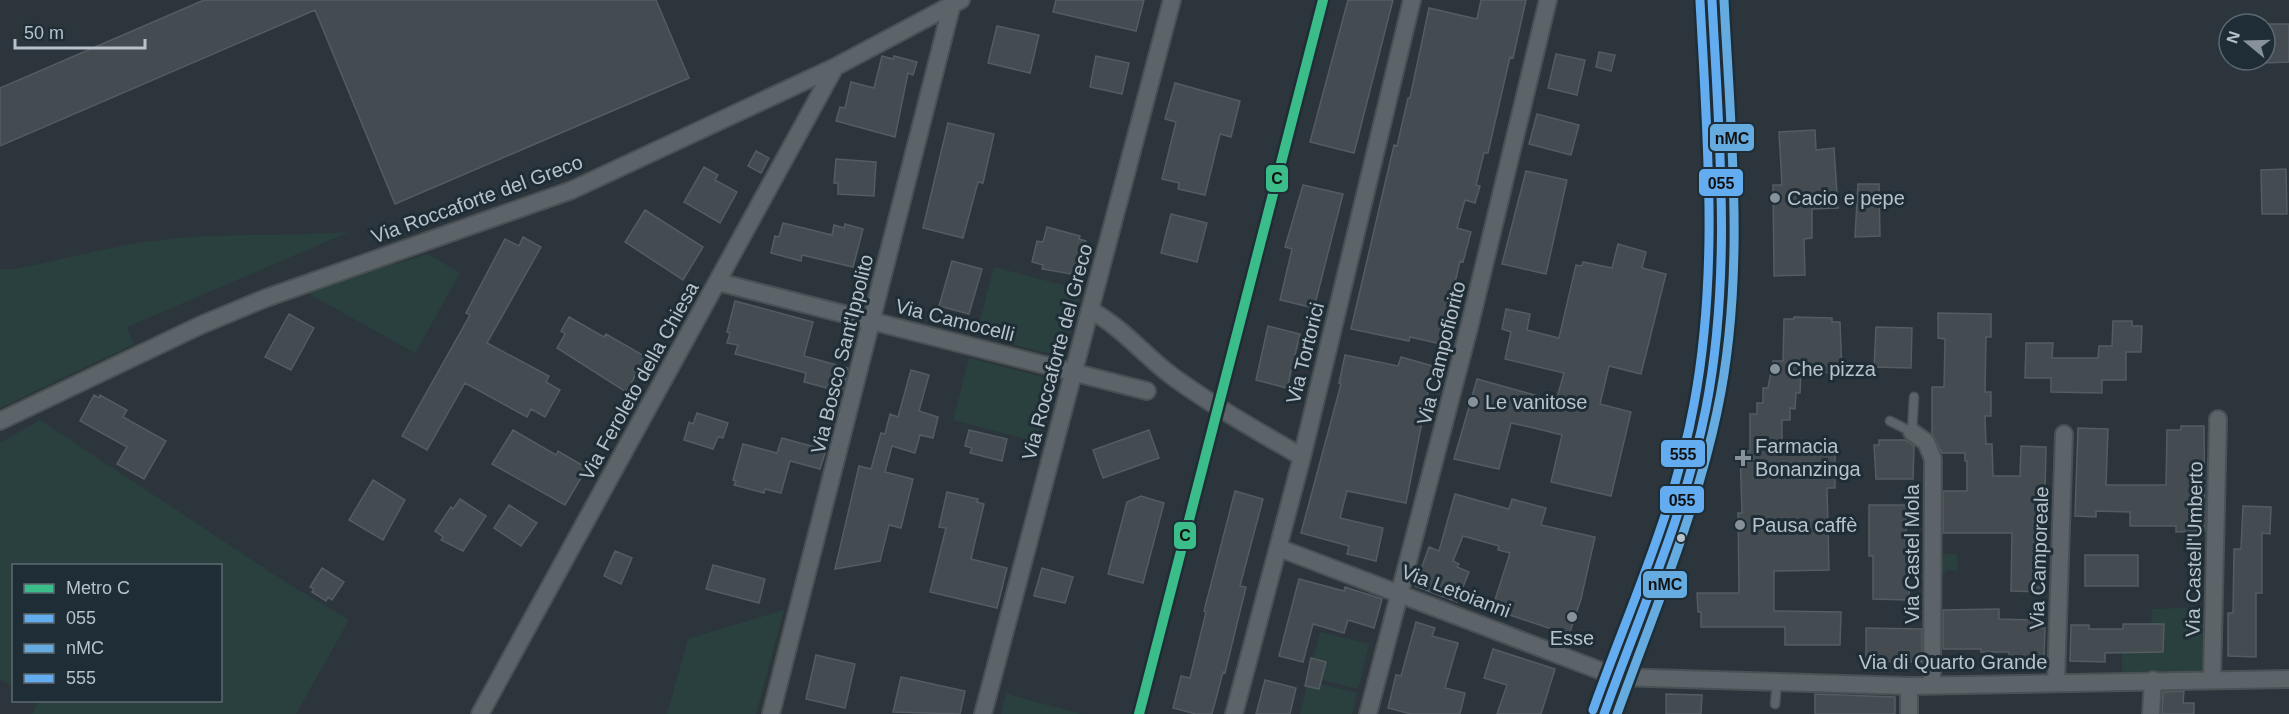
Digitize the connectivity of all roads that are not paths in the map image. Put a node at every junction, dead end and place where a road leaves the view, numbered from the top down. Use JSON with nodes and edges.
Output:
{"nodes":[{"id":1,"x":1172,"y":0,"type":"edge"},
{"id":2,"x":1412,"y":0,"type":"edge"},
{"id":3,"x":1548,"y":0,"type":"edge"},
{"id":4,"x":1712,"y":0,"type":"edge"},
{"id":5,"x":956,"y":2,"type":"edge"},
{"id":6,"x":835,"y":67,"type":"junction"},
{"id":7,"x":718,"y":282,"type":"junction"},
{"id":8,"x":1090,"y":310,"type":"junction"},
{"id":9,"x":873,"y":321,"type":"junction"},
{"id":10,"x":1074,"y":371,"type":"junction"},
{"id":11,"x":1147,"y":391,"type":"dead end"},
{"id":12,"x":1914,"y":397,"type":"dead end"},
{"id":13,"x":2218,"y":419,"type":"dead end"},
{"id":14,"x":0,"y":421,"type":"edge"},
{"id":15,"x":1890,"y":421,"type":"dead end"},
{"id":16,"x":1912,"y":432,"type":"junction"},
{"id":17,"x":2064,"y":434,"type":"dead end"},
{"id":18,"x":1302,"y":457,"type":"junction"},
{"id":19,"x":1279,"y":548,"type":"junction"},
{"id":20,"x":1400,"y":591,"type":"junction"},
{"id":21,"x":1617,"y":676,"type":"junction"},
{"id":22,"x":2289,"y":679,"type":"edge"},
{"id":23,"x":2153,"y":680,"type":"junction"},
{"id":24,"x":2212,"y":680,"type":"junction"},
{"id":25,"x":1777,"y":682,"type":"junction"},
{"id":26,"x":2056,"y":682,"type":"junction"},
{"id":27,"x":1909,"y":686,"type":"junction"},
{"id":28,"x":1932,"y":686,"type":"junction"},
{"id":29,"x":1775,"y":704,"type":"dead end"},
{"id":30,"x":480,"y":714,"type":"edge"},
{"id":31,"x":771,"y":714,"type":"edge"},
{"id":32,"x":983,"y":714,"type":"edge"},
{"id":33,"x":1234,"y":714,"type":"edge"},
{"id":34,"x":1368,"y":714,"type":"edge"},
{"id":35,"x":1604,"y":714,"type":"edge"},
{"id":36,"x":1909,"y":714,"type":"edge"},
{"id":37,"x":2151,"y":714,"type":"edge"}],
"edges":[{"from":1,"to":8,"type":"street","name":"Via Roccaforte del Greco"},
{"from":2,"to":18,"type":"street","name":"Via Tortorici"},
{"from":3,"to":20,"type":"street","name":"Via Campofiorito"},
{"from":4,"to":21,"type":"main road"},
{"from":5,"to":6,"type":"street","name":"Via Roccaforte del Greco"},
{"from":5,"to":9,"type":"street","name":"Via Bosco Sant'Ippolito"},
{"from":6,"to":7,"type":"street","name":"Via Feroleto della Chiesa"},
{"from":6,"to":14,"type":"street","name":"Via Roccaforte del Greco"},
{"from":7,"to":9,"type":"street","name":"Via Camocelli"},
{"from":7,"to":30,"type":"street","name":"Via Feroleto della Chiesa"},
{"from":8,"to":10,"type":"street","name":"Via Roccaforte del Greco"},
{"from":8,"to":18,"type":"street"},
{"from":9,"to":10,"type":"street","name":"Via Camocelli"},
{"from":9,"to":31,"type":"street","name":"Via Bosco Sant'Ippolito"},
{"from":10,"to":11,"type":"street","name":"Via Camocelli"},
{"from":10,"to":32,"type":"street","name":"Via Roccaforte del Greco"},
{"from":12,"to":16,"type":"lane"},
{"from":13,"to":24,"type":"street","name":"Via Castell'Umberto"},
{"from":15,"to":16,"type":"lane"},
{"from":16,"to":28,"type":"street","name":"Via Castel Mola"},
{"from":17,"to":26,"type":"street","name":"Via Camporeale"},
{"from":18,"to":19,"type":"street","name":"Via Tortorici"},
{"from":19,"to":20,"type":"street","name":"Via Letoianni"},
{"from":19,"to":33,"type":"street","name":"Via Tortorici"},
{"from":20,"to":21,"type":"street","name":"Via Letoianni"},
{"from":20,"to":34,"type":"street","name":"Via Campofiorito"},
{"from":21,"to":25,"type":"street","name":"Via di Quarto Grande"},
{"from":21,"to":35,"type":"main road"},
{"from":22,"to":24,"type":"street","name":"Via di Quarto Grande"},
{"from":23,"to":24,"type":"street","name":"Via di Quarto Grande"},
{"from":23,"to":26,"type":"street","name":"Via di Quarto Grande"},
{"from":23,"to":37,"type":"street"},
{"from":25,"to":27,"type":"street","name":"Via di Quarto Grande"},
{"from":25,"to":29,"type":"lane"},
{"from":26,"to":28,"type":"street","name":"Via di Quarto Grande"},
{"from":27,"to":28,"type":"street","name":"Via di Quarto Grande"},
{"from":27,"to":36,"type":"street"}]}
